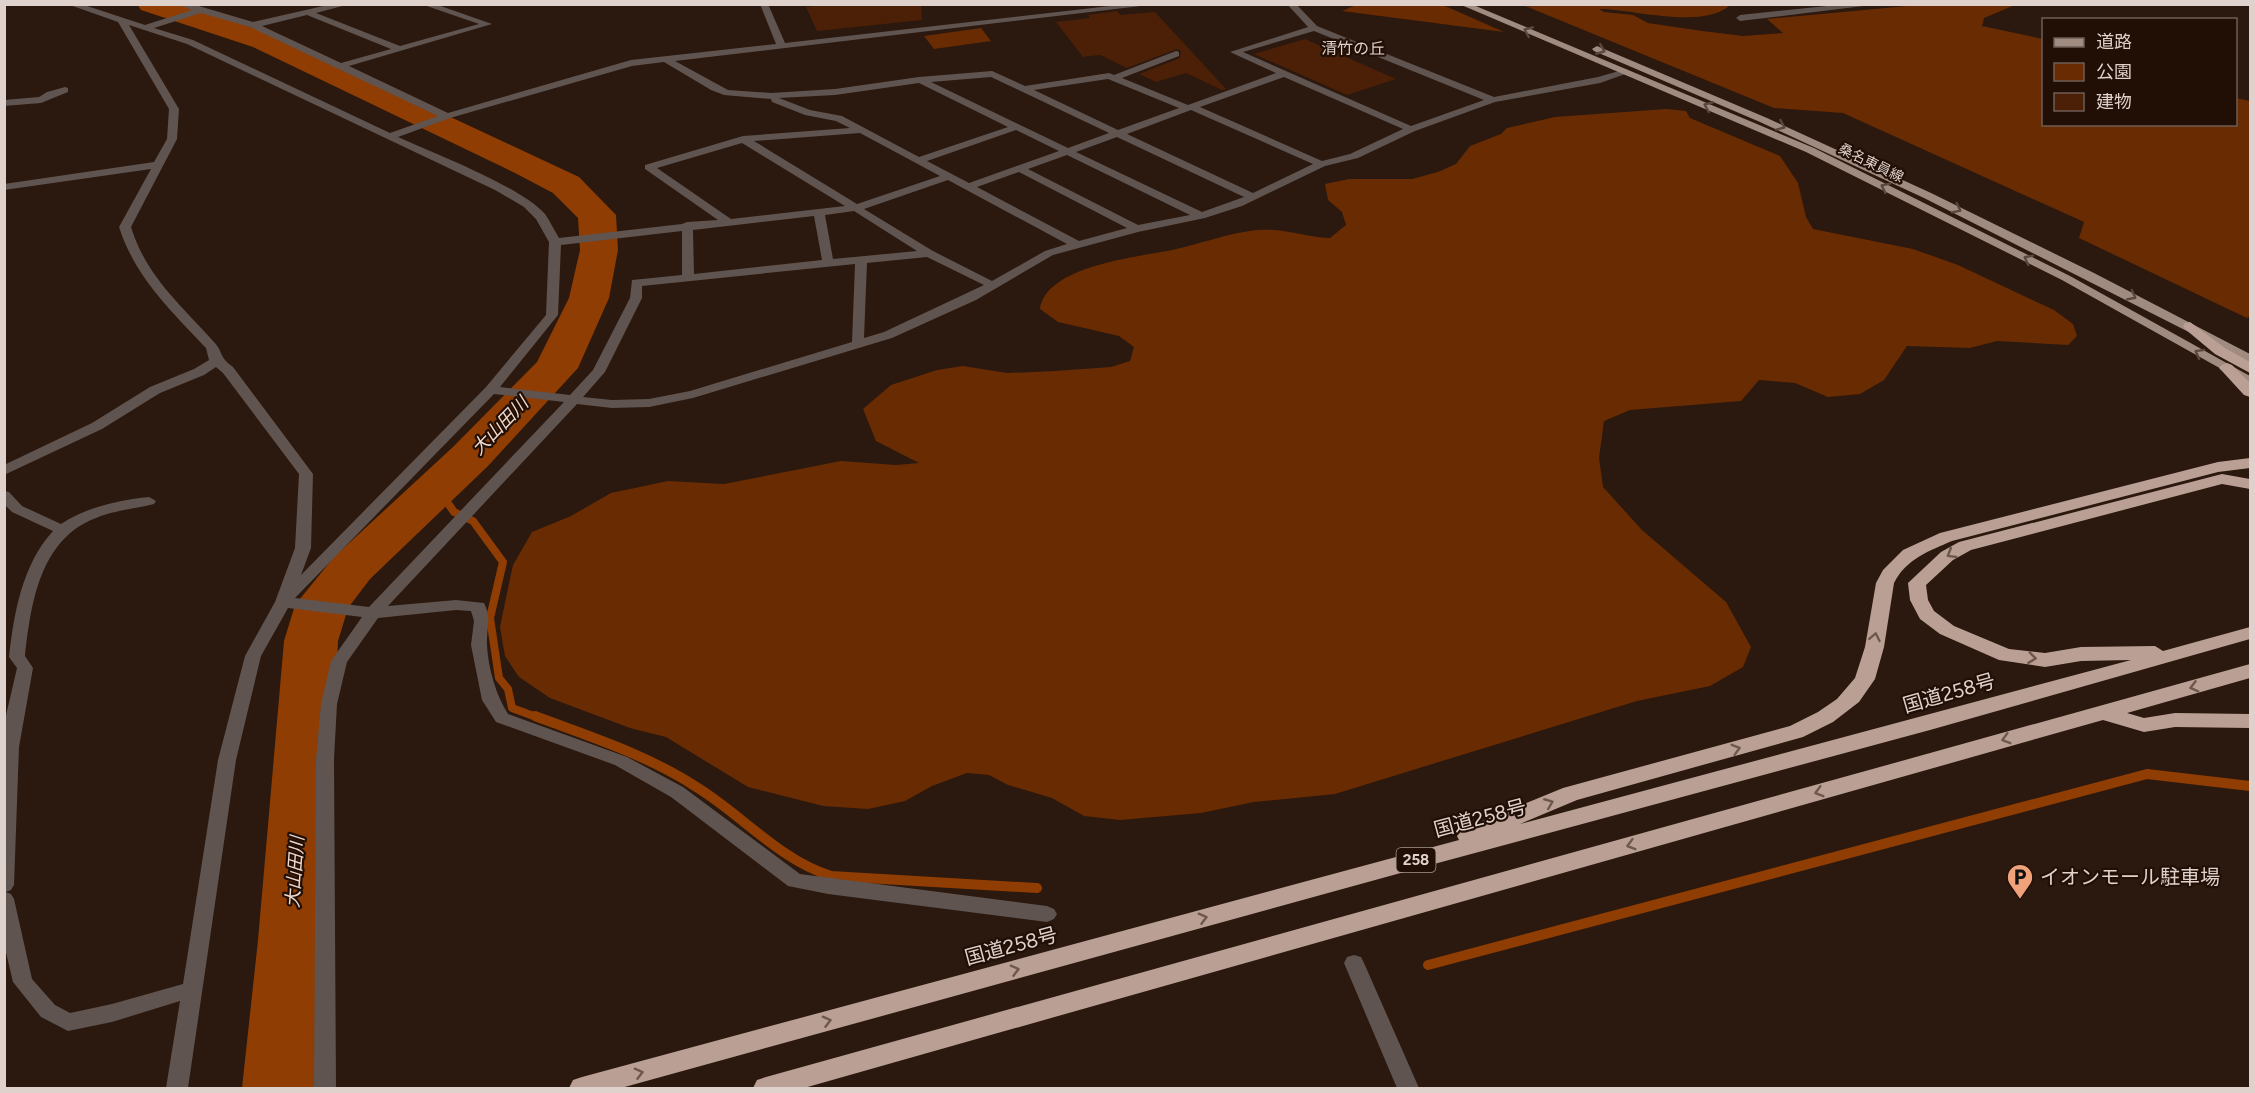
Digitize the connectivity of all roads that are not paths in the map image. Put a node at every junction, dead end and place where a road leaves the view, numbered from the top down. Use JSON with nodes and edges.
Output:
{"nodes":[{"id":1,"x":71,"y":4,"type":"edge"},
{"id":2,"x":181,"y":4,"type":"edge"},
{"id":3,"x":346,"y":4,"type":"edge"},
{"id":4,"x":425,"y":4,"type":"edge"},
{"id":5,"x":764,"y":4,"type":"edge"},
{"id":6,"x":1154,"y":4,"type":"edge"},
{"id":7,"x":1291,"y":4,"type":"edge"},
{"id":8,"x":1463,"y":4,"type":"edge"},
{"id":9,"x":1488,"y":4,"type":"edge"},
{"id":10,"x":1791,"y":4,"type":"edge"},
{"id":11,"x":1876,"y":4,"type":"edge"},
{"id":12,"x":1843,"y":6,"type":"edge"},
{"id":13,"x":1076,"y":8,"type":"edge"},
{"id":14,"x":198,"y":11,"type":"junction"},
{"id":15,"x":1801,"y":11,"type":"junction"},
{"id":16,"x":308,"y":13,"type":"junction"},
{"id":17,"x":1740,"y":18,"type":"dead end"},
{"id":18,"x":121,"y":19,"type":"junction"},
{"id":19,"x":152,"y":25,"type":"junction"},
{"id":20,"x":253,"y":26,"type":"junction"},
{"id":21,"x":1314,"y":28,"type":"junction"},
{"id":22,"x":781,"y":45,"type":"junction"},
{"id":23,"x":399,"y":49,"type":"junction"},
{"id":24,"x":1176,"y":54,"type":"dead end"},
{"id":25,"x":664,"y":58,"type":"junction"},
{"id":26,"x":340,"y":66,"type":"junction"},
{"id":27,"x":1626,"y":72,"type":"junction"},
{"id":28,"x":1283,"y":74,"type":"junction"},
{"id":29,"x":1117,"y":77,"type":"junction"},
{"id":30,"x":919,"y":80,"type":"junction"},
{"id":31,"x":1023,"y":89,"type":"junction"},
{"id":32,"x":65,"y":90,"type":"dead end"},
{"id":33,"x":771,"y":96,"type":"junction"},
{"id":34,"x":1493,"y":100,"type":"junction"},
{"id":35,"x":4,"y":103,"type":"edge"},
{"id":36,"x":1190,"y":108,"type":"junction"},
{"id":37,"x":443,"y":117,"type":"junction"},
{"id":38,"x":1017,"y":127,"type":"junction"},
{"id":39,"x":1410,"y":129,"type":"junction"},
{"id":40,"x":862,"y":130,"type":"junction"},
{"id":41,"x":394,"y":134,"type":"junction"},
{"id":42,"x":1120,"y":134,"type":"junction"},
{"id":43,"x":743,"y":138,"type":"junction"},
{"id":44,"x":1068,"y":152,"type":"junction"},
{"id":45,"x":919,"y":160,"type":"junction"},
{"id":46,"x":1321,"y":164,"type":"junction"},
{"id":47,"x":156,"y":165,"type":"junction"},
{"id":48,"x":1020,"y":169,"type":"junction"},
{"id":49,"x":951,"y":176,"type":"junction"},
{"id":50,"x":971,"y":186,"type":"junction"},
{"id":51,"x":4,"y":187,"type":"edge"},
{"id":52,"x":1251,"y":196,"type":"junction"},
{"id":53,"x":855,"y":208,"type":"junction"},
{"id":54,"x":819,"y":212,"type":"junction"},
{"id":55,"x":1201,"y":216,"type":"junction"},
{"id":56,"x":727,"y":221,"type":"junction"},
{"id":57,"x":687,"y":225,"type":"junction"},
{"id":58,"x":1137,"y":229,"type":"junction"},
{"id":59,"x":555,"y":242,"type":"junction"},
{"id":60,"x":1077,"y":245,"type":"junction"},
{"id":61,"x":929,"y":253,"type":"junction"},
{"id":62,"x":861,"y":260,"type":"junction"},
{"id":63,"x":828,"y":262,"type":"junction"},
{"id":64,"x":688,"y":277,"type":"junction"},
{"id":65,"x":992,"y":285,"type":"junction"},
{"id":66,"x":2190,"y":326,"type":"junction"},
{"id":67,"x":858,"y":342,"type":"junction"},
{"id":68,"x":2250,"y":359,"type":"edge"},
{"id":69,"x":216,"y":361,"type":"junction"},
{"id":70,"x":2227,"y":368,"type":"junction"},
{"id":71,"x":2250,"y":368,"type":"edge"},
{"id":72,"x":2250,"y":381,"type":"edge"},
{"id":73,"x":491,"y":390,"type":"junction"},
{"id":74,"x":2250,"y":392,"type":"edge"},
{"id":75,"x":573,"y":401,"type":"junction"},
{"id":76,"x":2250,"y":455,"type":"edge"},
{"id":77,"x":2250,"y":463,"type":"edge"},
{"id":78,"x":4,"y":471,"type":"edge"},
{"id":79,"x":2250,"y":472,"type":"edge"},
{"id":80,"x":2220,"y":473,"type":"junction"},
{"id":81,"x":2250,"y":484,"type":"edge"},
{"id":82,"x":4,"y":495,"type":"edge"},
{"id":83,"x":149,"y":501,"type":"dead end"},
{"id":84,"x":62,"y":530,"type":"junction"},
{"id":85,"x":283,"y":602,"type":"junction"},
{"id":86,"x":373,"y":613,"type":"junction"},
{"id":87,"x":2250,"y":633,"type":"edge"},
{"id":88,"x":2177,"y":653,"type":"junction"},
{"id":89,"x":2250,"y":671,"type":"edge"},
{"id":90,"x":2102,"y":712,"type":"junction"},
{"id":91,"x":2250,"y":721,"type":"edge"},
{"id":92,"x":1397,"y":865,"type":"junction"},
{"id":93,"x":4,"y":885,"type":"edge"},
{"id":94,"x":4,"y":899,"type":"edge"},
{"id":95,"x":1047,"y":914,"type":"dead end"},
{"id":96,"x":9,"y":940,"type":"edge"},
{"id":97,"x":1354,"y":963,"type":"dead end"},
{"id":98,"x":193,"y":989,"type":"junction"},
{"id":99,"x":177,"y":1089,"type":"edge"},
{"id":100,"x":325,"y":1089,"type":"edge"},
{"id":101,"x":582,"y":1089,"type":"edge"},
{"id":102,"x":766,"y":1089,"type":"edge"},
{"id":103,"x":1408,"y":1089,"type":"edge"}],
"edges":[{"from":1,"to":18,"type":"street"},
{"from":2,"to":14,"type":"street"},
{"from":3,"to":16,"type":"street"},
{"from":4,"to":23,"type":"street"},
{"from":5,"to":22,"type":"street"},
{"from":6,"to":13,"type":"street"},
{"from":7,"to":21,"type":"street"},
{"from":27,"to":8,"type":"main road","name":"桑名東員線","one_way":true},
{"from":9,"to":66,"type":"main road","name":"桑名東員線","one_way":true},
{"from":10,"to":15,"type":"street"},
{"from":11,"to":12,"type":"street"},
{"from":12,"to":15,"type":"street"},
{"from":13,"to":22,"type":"street"},
{"from":14,"to":19,"type":"street"},
{"from":14,"to":20,"type":"street"},
{"from":15,"to":17,"type":"street"},
{"from":16,"to":20,"type":"street"},
{"from":16,"to":23,"type":"street"},
{"from":18,"to":19,"type":"street"},
{"from":18,"to":47,"type":"street"},
{"from":19,"to":41,"type":"street"},
{"from":20,"to":26,"type":"street"},
{"from":21,"to":28,"type":"street"},
{"from":21,"to":34,"type":"street"},
{"from":22,"to":25,"type":"street"},
{"from":23,"to":26,"type":"street"},
{"from":24,"to":29,"type":"street"},
{"from":25,"to":33,"type":"street"},
{"from":25,"to":37,"type":"street"},
{"from":26,"to":37,"type":"street"},
{"from":27,"to":34,"type":"street"},
{"from":70,"to":27,"type":"main road","name":"桑名東員線","one_way":true},
{"from":28,"to":36,"type":"street"},
{"from":28,"to":39,"type":"street"},
{"from":29,"to":31,"type":"street"},
{"from":29,"to":36,"type":"street"},
{"from":30,"to":31,"type":"street"},
{"from":30,"to":33,"type":"street"},
{"from":30,"to":38,"type":"street"},
{"from":31,"to":42,"type":"street"},
{"from":32,"to":35,"type":"street"},
{"from":33,"to":40,"type":"street"},
{"from":34,"to":39,"type":"street"},
{"from":36,"to":42,"type":"street"},
{"from":36,"to":46,"type":"street"},
{"from":37,"to":41,"type":"street"},
{"from":38,"to":44,"type":"street"},
{"from":38,"to":45,"type":"street"},
{"from":39,"to":46,"type":"street"},
{"from":40,"to":43,"type":"street"},
{"from":40,"to":45,"type":"street"},
{"from":41,"to":59,"type":"street"},
{"from":42,"to":44,"type":"street"},
{"from":42,"to":52,"type":"street"},
{"from":43,"to":53,"type":"street"},
{"from":43,"to":56,"type":"street"},
{"from":44,"to":48,"type":"street"},
{"from":44,"to":55,"type":"street"},
{"from":45,"to":49,"type":"street"},
{"from":46,"to":52,"type":"street"},
{"from":47,"to":51,"type":"street"},
{"from":47,"to":69,"type":"street"},
{"from":48,"to":50,"type":"street"},
{"from":48,"to":58,"type":"street"},
{"from":49,"to":50,"type":"street"},
{"from":49,"to":53,"type":"street"},
{"from":50,"to":60,"type":"street"},
{"from":52,"to":55,"type":"street"},
{"from":53,"to":54,"type":"street"},
{"from":53,"to":61,"type":"street"},
{"from":54,"to":56,"type":"street"},
{"from":54,"to":63,"type":"street"},
{"from":55,"to":58,"type":"street"},
{"from":56,"to":57,"type":"street"},
{"from":57,"to":59,"type":"street"},
{"from":57,"to":64,"type":"street"},
{"from":58,"to":60,"type":"street"},
{"from":59,"to":73,"type":"street"},
{"from":60,"to":65,"type":"street"},
{"from":61,"to":62,"type":"street"},
{"from":61,"to":65,"type":"street"},
{"from":62,"to":63,"type":"street"},
{"from":62,"to":67,"type":"street"},
{"from":63,"to":64,"type":"street"},
{"from":64,"to":75,"type":"street"},
{"from":65,"to":67,"type":"street"},
{"from":66,"to":68,"type":"main road","name":"桑名東員線"},
{"from":66,"to":71,"type":"highway"},
{"from":67,"to":75,"type":"street"},
{"from":69,"to":78,"type":"street"},
{"from":69,"to":85,"type":"street"},
{"from":70,"to":72,"type":"main road","name":"桑名東員線"},
{"from":70,"to":74,"type":"highway"},
{"from":73,"to":75,"type":"street"},
{"from":73,"to":85,"type":"street"},
{"from":75,"to":86,"type":"street"},
{"from":76,"to":80,"type":"highway"},
{"from":77,"to":80,"type":"highway"},
{"from":79,"to":80,"type":"highway"},
{"from":80,"to":81,"type":"highway"},
{"from":80,"to":88,"type":"highway","one_way":true},
{"from":92,"to":80,"type":"highway","one_way":true},
{"from":82,"to":84,"type":"street"},
{"from":83,"to":84,"type":"street"},
{"from":84,"to":93,"type":"street"},
{"from":85,"to":86,"type":"street"},
{"from":85,"to":98,"type":"street"},
{"from":86,"to":95,"type":"street"},
{"from":86,"to":100,"type":"street"},
{"from":87,"to":88,"type":"highway","name":"国道258号","number":"258"},
{"from":88,"to":92,"type":"highway","name":"国道258号","number":"258"},
{"from":89,"to":90,"type":"highway","one_way":true},
{"from":90,"to":91,"type":"highway"},
{"from":90,"to":102,"type":"highway","one_way":true},
{"from":101,"to":92,"type":"highway","name":"国道258号","number":"258","one_way":true},
{"from":94,"to":96,"type":"street"},
{"from":96,"to":98,"type":"street"},
{"from":97,"to":103,"type":"street"},
{"from":98,"to":99,"type":"street"}]}
